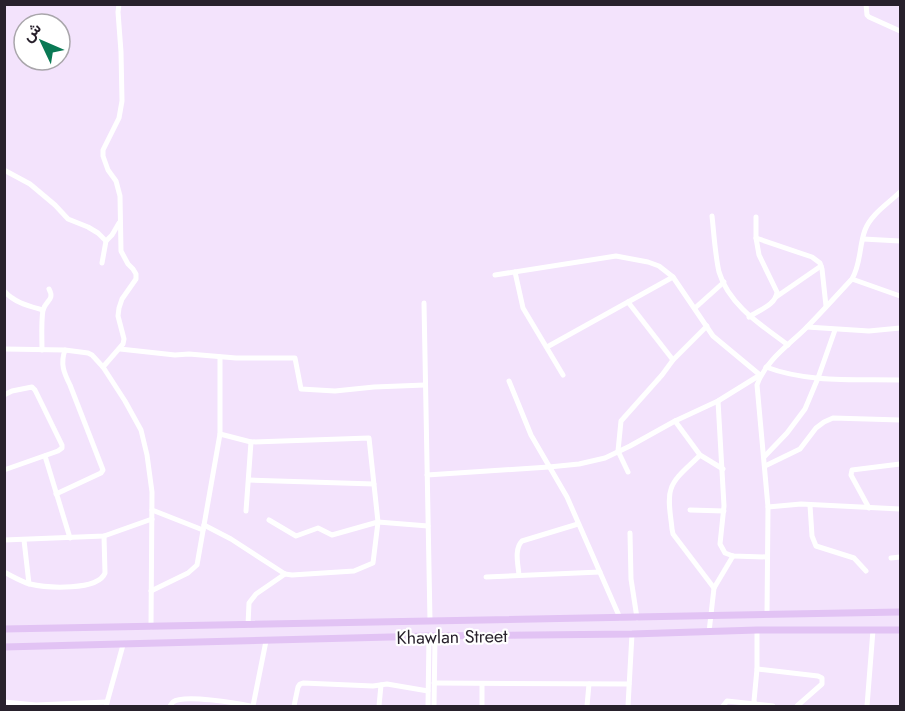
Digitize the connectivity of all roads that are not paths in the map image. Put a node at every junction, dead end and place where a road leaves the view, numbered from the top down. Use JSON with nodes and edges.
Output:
{"nodes":[{"id":1,"x":119,"y":4,"type":"edge"},
{"id":2,"x":866,"y":4,"type":"edge"},
{"id":3,"x":900,"y":32,"type":"edge"},
{"id":4,"x":4,"y":170,"type":"edge"},
{"id":5,"x":900,"y":192,"type":"edge"},
{"id":6,"x":712,"y":216,"type":"dead end"},
{"id":7,"x":756,"y":217,"type":"dead end"},
{"id":8,"x":120,"y":218,"type":"junction"},
{"id":9,"x":756,"y":238,"type":"junction"},
{"id":10,"x":863,"y":239,"type":"junction"},
{"id":11,"x":106,"y":241,"type":"junction"},
{"id":12,"x":900,"y":241,"type":"edge"},
{"id":13,"x":102,"y":263,"type":"dead end"},
{"id":14,"x":821,"y":266,"type":"junction"},
{"id":15,"x":515,"y":272,"type":"junction"},
{"id":16,"x":495,"y":275,"type":"dead end"},
{"id":17,"x":673,"y":277,"type":"junction"},
{"id":18,"x":852,"y":279,"type":"junction"},
{"id":19,"x":724,"y":282,"type":"junction"},
{"id":20,"x":49,"y":289,"type":"dead end"},
{"id":21,"x":4,"y":291,"type":"edge"},
{"id":22,"x":900,"y":296,"type":"edge"},
{"id":23,"x":776,"y":297,"type":"junction"},
{"id":24,"x":628,"y":302,"type":"junction"},
{"id":25,"x":424,"y":303,"type":"dead end"},
{"id":26,"x":826,"y":306,"type":"junction"},
{"id":27,"x":695,"y":308,"type":"junction"},
{"id":28,"x":43,"y":310,"type":"junction"},
{"id":29,"x":749,"y":317,"type":"junction"},
{"id":30,"x":707,"y":327,"type":"junction"},
{"id":31,"x":807,"y":327,"type":"junction"},
{"id":32,"x":900,"y":328,"type":"edge"},
{"id":33,"x":835,"y":330,"type":"junction"},
{"id":34,"x":788,"y":345,"type":"junction"},
{"id":35,"x":547,"y":347,"type":"junction"},
{"id":36,"x":4,"y":348,"type":"edge"},
{"id":37,"x":120,"y":349,"type":"junction"},
{"id":38,"x":42,"y":350,"type":"junction"},
{"id":39,"x":65,"y":350,"type":"junction"},
{"id":40,"x":220,"y":357,"type":"junction"},
{"id":41,"x":673,"y":360,"type":"junction"},
{"id":42,"x":104,"y":367,"type":"junction"},
{"id":43,"x":766,"y":367,"type":"junction"},
{"id":44,"x":563,"y":375,"type":"dead end"},
{"id":45,"x":760,"y":375,"type":"junction"},
{"id":46,"x":818,"y":378,"type":"junction"},
{"id":47,"x":900,"y":380,"type":"edge"},
{"id":48,"x":509,"y":381,"type":"dead end"},
{"id":49,"x":425,"y":385,"type":"junction"},
{"id":50,"x":4,"y":395,"type":"edge"},
{"id":51,"x":718,"y":401,"type":"junction"},
{"id":52,"x":900,"y":420,"type":"edge"},
{"id":53,"x":675,"y":422,"type":"junction"},
{"id":54,"x":220,"y":434,"type":"junction"},
{"id":55,"x":251,"y":442,"type":"junction"},
{"id":56,"x":618,"y":451,"type":"junction"},
{"id":57,"x":700,"y":455,"type":"junction"},
{"id":58,"x":45,"y":456,"type":"junction"},
{"id":59,"x":764,"y":457,"type":"junction"},
{"id":60,"x":900,"y":464,"type":"edge"},
{"id":61,"x":765,"y":466,"type":"junction"},
{"id":62,"x":549,"y":467,"type":"junction"},
{"id":63,"x":723,"y":469,"type":"junction"},
{"id":64,"x":4,"y":470,"type":"edge"},
{"id":65,"x":628,"y":472,"type":"dead end"},
{"id":66,"x":427,"y":475,"type":"junction"},
{"id":67,"x":249,"y":480,"type":"junction"},
{"id":68,"x":374,"y":484,"type":"junction"},
{"id":69,"x":56,"y":494,"type":"junction"},
{"id":70,"x":810,"y":505,"type":"junction"},
{"id":71,"x":768,"y":507,"type":"junction"},
{"id":72,"x":869,"y":508,"type":"junction"},
{"id":73,"x":900,"y":509,"type":"edge"},
{"id":74,"x":152,"y":510,"type":"junction"},
{"id":75,"x":690,"y":510,"type":"dead end"},
{"id":76,"x":246,"y":511,"type":"dead end"},
{"id":77,"x":724,"y":511,"type":"junction"},
{"id":78,"x":152,"y":519,"type":"junction"},
{"id":79,"x":269,"y":520,"type":"dead end"},
{"id":80,"x":378,"y":522,"type":"junction"},
{"id":81,"x":578,"y":524,"type":"junction"},
{"id":82,"x":428,"y":526,"type":"junction"},
{"id":83,"x":203,"y":527,"type":"junction"},
{"id":84,"x":630,"y":533,"type":"dead end"},
{"id":85,"x":104,"y":536,"type":"junction"},
{"id":86,"x":70,"y":538,"type":"junction"},
{"id":87,"x":4,"y":540,"type":"edge"},
{"id":88,"x":24,"y":540,"type":"junction"},
{"id":89,"x":732,"y":556,"type":"junction"},
{"id":90,"x":767,"y":557,"type":"junction"},
{"id":91,"x":900,"y":557,"type":"edge"},
{"id":92,"x":891,"y":558,"type":"dead end"},
{"id":93,"x":866,"y":571,"type":"dead end"},
{"id":94,"x":4,"y":572,"type":"edge"},
{"id":95,"x":600,"y":572,"type":"junction"},
{"id":96,"x":285,"y":574,"type":"junction"},
{"id":97,"x":519,"y":575,"type":"junction"},
{"id":98,"x":486,"y":577,"type":"dead end"},
{"id":99,"x":29,"y":584,"type":"junction"},
{"id":100,"x":714,"y":588,"type":"junction"},
{"id":101,"x":151,"y":591,"type":"junction"},
{"id":102,"x":900,"y":612,"type":"edge"},
{"id":103,"x":711,"y":615,"type":"junction"},
{"id":104,"x":767,"y":615,"type":"junction"},
{"id":105,"x":620,"y":618,"type":"junction"},
{"id":106,"x":637,"y":618,"type":"junction"},
{"id":107,"x":430,"y":621,"type":"junction"},
{"id":108,"x":248,"y":625,"type":"junction"},
{"id":109,"x":151,"y":627,"type":"junction"},
{"id":110,"x":4,"y":629,"type":"edge"},
{"id":111,"x":757,"y":630,"type":"junction"},
{"id":112,"x":873,"y":630,"type":"junction"},
{"id":113,"x":900,"y":630,"type":"edge"},
{"id":114,"x":709,"y":632,"type":"junction"},
{"id":115,"x":632,"y":634,"type":"junction"},
{"id":116,"x":432,"y":636,"type":"junction"},
{"id":117,"x":266,"y":641,"type":"junction"},
{"id":118,"x":123,"y":645,"type":"junction"},
{"id":119,"x":4,"y":647,"type":"edge"},
{"id":120,"x":757,"y":669,"type":"junction"},
{"id":121,"x":434,"y":683,"type":"junction"},
{"id":122,"x":482,"y":684,"type":"junction"},
{"id":123,"x":589,"y":684,"type":"junction"},
{"id":124,"x":629,"y":684,"type":"junction"},
{"id":125,"x":381,"y":685,"type":"junction"},
{"id":126,"x":428,"y":691,"type":"junction"},
{"id":127,"x":4,"y":702,"type":"edge"},
{"id":128,"x":212,"y":703,"type":"edge"},
{"id":129,"x":107,"y":704,"type":"edge"},
{"id":130,"x":755,"y":704,"type":"junction"},
{"id":131,"x":35,"y":706,"type":"edge"},
{"id":132,"x":170,"y":706,"type":"edge"},
{"id":133,"x":252,"y":706,"type":"edge"},
{"id":134,"x":294,"y":706,"type":"edge"},
{"id":135,"x":379,"y":706,"type":"edge"},
{"id":136,"x":428,"y":706,"type":"edge"},
{"id":137,"x":434,"y":706,"type":"edge"},
{"id":138,"x":482,"y":706,"type":"edge"},
{"id":139,"x":587,"y":706,"type":"edge"},
{"id":140,"x":628,"y":706,"type":"edge"},
{"id":141,"x":723,"y":706,"type":"edge"},
{"id":142,"x":773,"y":706,"type":"edge"},
{"id":143,"x":797,"y":706,"type":"edge"},
{"id":144,"x":867,"y":706,"type":"edge"}],
"edges":[{"from":1,"to":8,"type":"street"},
{"from":2,"to":3,"type":"street"},
{"from":4,"to":11,"type":"street"},
{"from":5,"to":10,"type":"street"},
{"from":6,"to":19,"type":"street"},
{"from":7,"to":9,"type":"street"},
{"from":8,"to":11,"type":"street"},
{"from":8,"to":37,"type":"street"},
{"from":9,"to":14,"type":"street"},
{"from":9,"to":23,"type":"street"},
{"from":10,"to":12,"type":"street"},
{"from":10,"to":18,"type":"street"},
{"from":11,"to":13,"type":"street"},
{"from":14,"to":23,"type":"street"},
{"from":14,"to":26,"type":"street"},
{"from":15,"to":16,"type":"street"},
{"from":15,"to":17,"type":"street"},
{"from":15,"to":35,"type":"street"},
{"from":17,"to":24,"type":"street"},
{"from":17,"to":27,"type":"street"},
{"from":18,"to":22,"type":"street"},
{"from":18,"to":26,"type":"street"},
{"from":19,"to":27,"type":"street"},
{"from":19,"to":29,"type":"street"},
{"from":20,"to":28,"type":"street"},
{"from":21,"to":28,"type":"street"},
{"from":23,"to":29,"type":"street"},
{"from":24,"to":35,"type":"street"},
{"from":24,"to":41,"type":"street"},
{"from":25,"to":49,"type":"street"},
{"from":26,"to":31,"type":"street"},
{"from":27,"to":30,"type":"street"},
{"from":28,"to":38,"type":"street"},
{"from":29,"to":34,"type":"street"},
{"from":30,"to":41,"type":"street"},
{"from":30,"to":45,"type":"street"},
{"from":31,"to":33,"type":"street"},
{"from":31,"to":34,"type":"street"},
{"from":32,"to":33,"type":"street"},
{"from":33,"to":46,"type":"street"},
{"from":34,"to":43,"type":"street"},
{"from":35,"to":44,"type":"street"},
{"from":36,"to":38,"type":"street"},
{"from":37,"to":40,"type":"street"},
{"from":37,"to":42,"type":"street"},
{"from":38,"to":39,"type":"street"},
{"from":39,"to":42,"type":"street"},
{"from":39,"to":69,"type":"street"},
{"from":40,"to":49,"type":"street"},
{"from":40,"to":54,"type":"street"},
{"from":41,"to":56,"type":"street"},
{"from":42,"to":74,"type":"street"},
{"from":43,"to":45,"type":"street"},
{"from":43,"to":46,"type":"street"},
{"from":45,"to":51,"type":"street"},
{"from":45,"to":59,"type":"street"},
{"from":46,"to":47,"type":"street"},
{"from":46,"to":59,"type":"street"},
{"from":48,"to":62,"type":"street"},
{"from":49,"to":66,"type":"street"},
{"from":50,"to":58,"type":"street"},
{"from":51,"to":53,"type":"street"},
{"from":51,"to":63,"type":"street"},
{"from":52,"to":61,"type":"street"},
{"from":53,"to":56,"type":"street"},
{"from":53,"to":57,"type":"street"},
{"from":54,"to":55,"type":"street"},
{"from":54,"to":83,"type":"street"},
{"from":55,"to":67,"type":"street"},
{"from":55,"to":68,"type":"street"},
{"from":56,"to":62,"type":"street"},
{"from":56,"to":65,"type":"street"},
{"from":57,"to":63,"type":"street"},
{"from":57,"to":100,"type":"street"},
{"from":58,"to":64,"type":"street"},
{"from":58,"to":69,"type":"street"},
{"from":59,"to":61,"type":"street"},
{"from":60,"to":72,"type":"street"},
{"from":61,"to":71,"type":"street"},
{"from":62,"to":66,"type":"street"},
{"from":62,"to":81,"type":"street"},
{"from":63,"to":77,"type":"street"},
{"from":66,"to":82,"type":"street"},
{"from":67,"to":68,"type":"street"},
{"from":67,"to":76,"type":"street"},
{"from":68,"to":80,"type":"street"},
{"from":69,"to":86,"type":"street"},
{"from":70,"to":71,"type":"street"},
{"from":70,"to":72,"type":"street"},
{"from":70,"to":93,"type":"street"},
{"from":71,"to":90,"type":"street"},
{"from":72,"to":73,"type":"street"},
{"from":74,"to":78,"type":"street"},
{"from":74,"to":83,"type":"street"},
{"from":75,"to":77,"type":"street"},
{"from":77,"to":89,"type":"street"},
{"from":78,"to":85,"type":"street"},
{"from":78,"to":101,"type":"street"},
{"from":79,"to":80,"type":"street"},
{"from":80,"to":82,"type":"street"},
{"from":80,"to":96,"type":"street"},
{"from":81,"to":95,"type":"street"},
{"from":81,"to":97,"type":"street"},
{"from":82,"to":107,"type":"street"},
{"from":83,"to":96,"type":"street"},
{"from":83,"to":101,"type":"street"},
{"from":84,"to":106,"type":"street"},
{"from":85,"to":86,"type":"street"},
{"from":85,"to":99,"type":"street"},
{"from":86,"to":88,"type":"street"},
{"from":87,"to":88,"type":"street"},
{"from":88,"to":99,"type":"street"},
{"from":89,"to":90,"type":"street"},
{"from":89,"to":100,"type":"street"},
{"from":90,"to":104,"type":"street"},
{"from":91,"to":92,"type":"street"},
{"from":94,"to":99,"type":"street"},
{"from":95,"to":97,"type":"street"},
{"from":95,"to":105,"type":"street"},
{"from":96,"to":108,"type":"street"},
{"from":97,"to":98,"type":"street"},
{"from":100,"to":103,"type":"street"},
{"from":101,"to":109,"type":"street"},
{"from":102,"to":104,"type":"main road","name":"Khawlan Street"},
{"from":103,"to":104,"type":"main road","name":"Khawlan Street"},
{"from":103,"to":106,"type":"main road","name":"Khawlan Street"},
{"from":103,"to":114,"type":"street"},
{"from":105,"to":106,"type":"main road","name":"Khawlan Street"},
{"from":105,"to":107,"type":"main road","name":"Khawlan Street"},
{"from":107,"to":108,"type":"main road","name":"Khawlan Street"},
{"from":108,"to":109,"type":"main road","name":"Khawlan Street"},
{"from":109,"to":110,"type":"main road","name":"Khawlan Street"},
{"from":111,"to":112,"type":"main road","name":"Khawlan Street"},
{"from":111,"to":114,"type":"main road","name":"Khawlan Street"},
{"from":111,"to":120,"type":"street"},
{"from":112,"to":113,"type":"main road","name":"Khawlan Street"},
{"from":112,"to":144,"type":"street"},
{"from":114,"to":115,"type":"main road","name":"Khawlan Street"},
{"from":115,"to":116,"type":"main road","name":"Khawlan Street"},
{"from":115,"to":124,"type":"street"},
{"from":116,"to":117,"type":"main road","name":"Khawlan Street"},
{"from":116,"to":121,"type":"street"},
{"from":116,"to":126,"type":"street"},
{"from":117,"to":118,"type":"main road","name":"Khawlan Street"},
{"from":117,"to":133,"type":"street"},
{"from":118,"to":119,"type":"main road","name":"Khawlan Street"},
{"from":118,"to":129,"type":"street"},
{"from":120,"to":130,"type":"street"},
{"from":120,"to":143,"type":"street"},
{"from":121,"to":122,"type":"street"},
{"from":121,"to":137,"type":"street"},
{"from":122,"to":123,"type":"street"},
{"from":122,"to":138,"type":"street"},
{"from":123,"to":124,"type":"street"},
{"from":123,"to":139,"type":"street"},
{"from":124,"to":140,"type":"street"},
{"from":125,"to":126,"type":"street"},
{"from":125,"to":134,"type":"street"},
{"from":125,"to":135,"type":"street"},
{"from":126,"to":136,"type":"street"},
{"from":127,"to":131,"type":"street"},
{"from":128,"to":132,"type":"street"},
{"from":128,"to":133,"type":"street"},
{"from":129,"to":131,"type":"street"},
{"from":130,"to":141,"type":"street"},
{"from":130,"to":142,"type":"street"}]}
